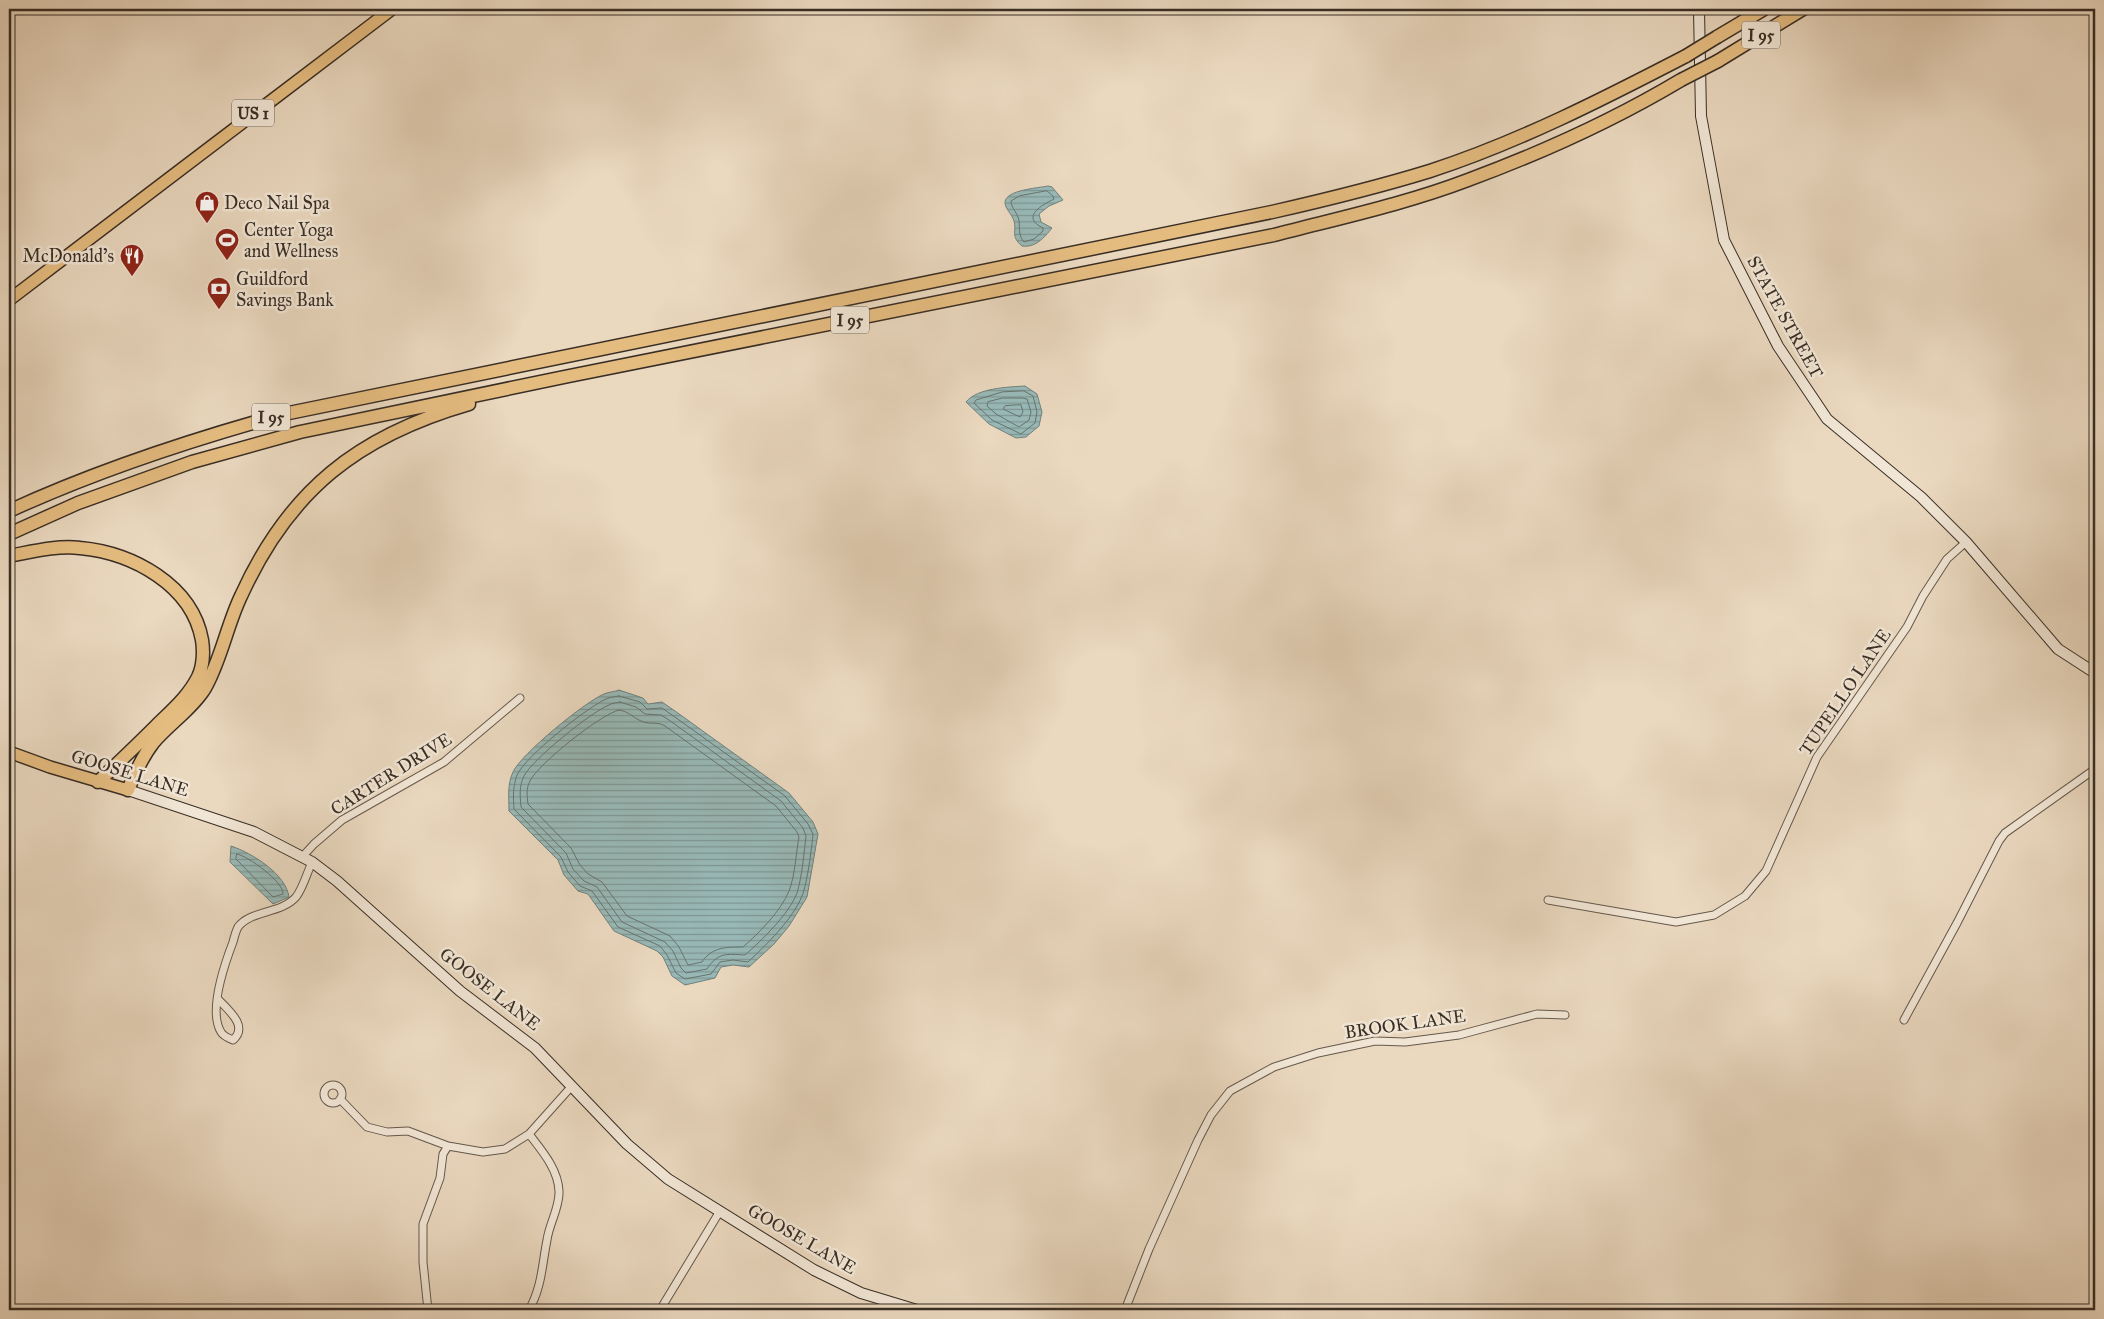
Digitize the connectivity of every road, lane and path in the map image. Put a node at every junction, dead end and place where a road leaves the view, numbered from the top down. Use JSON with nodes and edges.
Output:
{"nodes":[{"id":1,"x":392,"y":9,"type":"edge"},
{"id":2,"x":1699,"y":9,"type":"edge"},
{"id":3,"x":1764,"y":9,"type":"edge"},
{"id":4,"x":1803,"y":9,"type":"edge"},
{"id":5,"x":9,"y":300,"type":"edge"},
{"id":6,"x":569,"y":376,"type":"junction"},
{"id":7,"x":92,"y":475,"type":"junction"},
{"id":8,"x":9,"y":501,"type":"edge"},
{"id":9,"x":9,"y":511,"type":"edge"},
{"id":10,"x":9,"y":534,"type":"edge"},
{"id":11,"x":1966,"y":542,"type":"junction"},
{"id":12,"x":9,"y":556,"type":"edge"},
{"id":13,"x":2095,"y":673,"type":"edge"},
{"id":14,"x":520,"y":698,"type":"dead end"},
{"id":15,"x":9,"y":752,"type":"edge"},
{"id":16,"x":2095,"y":770,"type":"edge"},
{"id":17,"x":98,"y":782,"type":"junction"},
{"id":18,"x":128,"y":790,"type":"junction"},
{"id":19,"x":307,"y":859,"type":"junction"},
{"id":20,"x":1548,"y":900,"type":"dead end"},
{"id":21,"x":218,"y":999,"type":"junction"},
{"id":22,"x":1564,"y":1015,"type":"dead end"},
{"id":23,"x":1904,"y":1020,"type":"dead end"},
{"id":24,"x":571,"y":1087,"type":"junction"},
{"id":25,"x":340,"y":1100,"type":"dead end"},
{"id":26,"x":529,"y":1134,"type":"junction"},
{"id":27,"x":448,"y":1146,"type":"junction"},
{"id":28,"x":720,"y":1211,"type":"junction"},
{"id":29,"x":428,"y":1310,"type":"edge"},
{"id":30,"x":529,"y":1310,"type":"edge"},
{"id":31,"x":660,"y":1310,"type":"edge"},
{"id":32,"x":917,"y":1310,"type":"edge"},
{"id":33,"x":1125,"y":1310,"type":"edge"}],
"edges":[{"from":1,"to":5,"type":"main road","number":"US 1"},
{"from":2,"to":11,"type":"street","name":"STATE STREET"},
{"from":3,"to":7,"type":"highway","number":"I 95","bridge":true},
{"from":4,"to":6,"type":"highway","number":"I 95","bridge":true},
{"from":6,"to":10,"type":"highway","number":"I 95"},
{"from":6,"to":18,"type":"highway"},
{"from":7,"to":8,"type":"highway"},
{"from":7,"to":9,"type":"highway","number":"I 95"},
{"from":11,"to":13,"type":"street","name":"STATE STREET"},
{"from":11,"to":20,"type":"street","name":"TUPELLO LANE"},
{"from":12,"to":17,"type":"highway"},
{"from":14,"to":19,"type":"street","name":"CARTER DRIVE"},
{"from":15,"to":17,"type":"main road","name":"GOOSE LANE"},
{"from":16,"to":23,"type":"street"},
{"from":17,"to":18,"type":"main road","name":"GOOSE LANE"},
{"from":18,"to":19,"type":"street","name":"GOOSE LANE"},
{"from":19,"to":21,"type":"street"},
{"from":19,"to":24,"type":"street","name":"GOOSE LANE"},
{"from":21,"to":21,"type":"street"},
{"from":22,"to":33,"type":"street","name":"BROOK LANE"},
{"from":24,"to":26,"type":"street"},
{"from":24,"to":28,"type":"street","name":"GOOSE LANE"},
{"from":25,"to":27,"type":"street"},
{"from":26,"to":27,"type":"street"},
{"from":26,"to":30,"type":"street"},
{"from":27,"to":29,"type":"street"},
{"from":28,"to":31,"type":"street"},
{"from":28,"to":32,"type":"street","name":"GOOSE LANE"}]}
